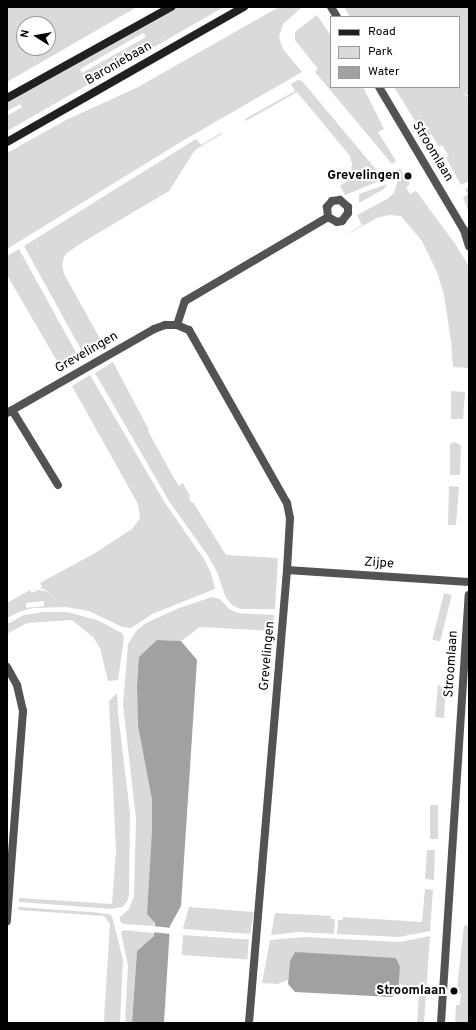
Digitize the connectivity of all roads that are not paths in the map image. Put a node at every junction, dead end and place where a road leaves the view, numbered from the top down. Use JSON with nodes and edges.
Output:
{"nodes":[{"id":1,"x":171,"y":7,"type":"edge"},
{"id":2,"x":244,"y":7,"type":"edge"},
{"id":3,"x":331,"y":7,"type":"edge"},
{"id":4,"x":336,"y":16,"type":"edge"},
{"id":5,"x":380,"y":88,"type":"edge"},
{"id":6,"x":7,"y":98,"type":"edge"},
{"id":7,"x":7,"y":142,"type":"edge"},
{"id":8,"x":328,"y":217,"type":"dead end"},
{"id":9,"x":466,"y":232,"type":"edge"},
{"id":10,"x":469,"y":246,"type":"edge"},
{"id":11,"x":177,"y":325,"type":"junction"},
{"id":12,"x":10,"y":412,"type":"edge"},
{"id":13,"x":58,"y":485,"type":"dead end"},
{"id":14,"x":288,"y":570,"type":"junction"},
{"id":15,"x":469,"y":582,"type":"edge"},
{"id":16,"x":469,"y":595,"type":"edge"},
{"id":17,"x":7,"y":667,"type":"edge"},
{"id":18,"x":8,"y":902,"type":"edge"},
{"id":19,"x":7,"y":921,"type":"edge"},
{"id":20,"x":249,"y":1023,"type":"edge"},
{"id":21,"x":441,"y":1023,"type":"edge"}],
"edges":[{"from":1,"to":6,"type":"main road","name":"Baroniebaan"},
{"from":2,"to":7,"type":"main road","name":"Baroniebaan"},
{"from":3,"to":4,"type":"street"},
{"from":5,"to":9,"type":"street","name":"Stroomlaan"},
{"from":8,"to":11,"type":"street"},
{"from":9,"to":10,"type":"street","name":"Stroomlaan"},
{"from":11,"to":12,"type":"street","name":"Grevelingen"},
{"from":11,"to":14,"type":"street","name":"Grevelingen"},
{"from":12,"to":13,"type":"street","name":"Grevelingen"},
{"from":14,"to":15,"type":"street","name":"Zijpe"},
{"from":14,"to":20,"type":"street","name":"Grevelingen"},
{"from":16,"to":21,"type":"street","name":"Stroomlaan"},
{"from":17,"to":18,"type":"street"},
{"from":18,"to":19,"type":"street"}]}
